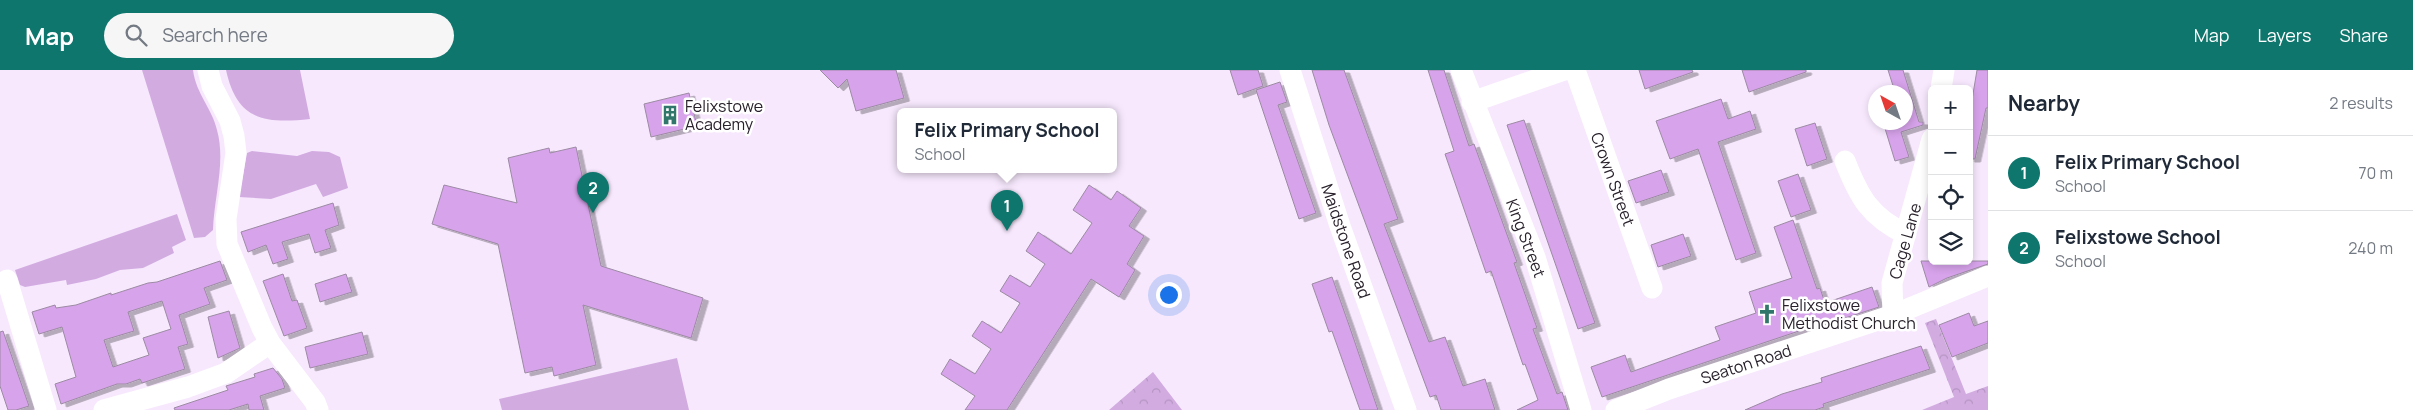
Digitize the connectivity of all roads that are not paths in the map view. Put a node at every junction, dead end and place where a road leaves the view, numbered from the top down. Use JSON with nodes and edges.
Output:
{"nodes":[{"id":1,"x":208,"y":70,"type":"edge"},
{"id":2,"x":1290,"y":70,"type":"edge"},
{"id":3,"x":1461,"y":70,"type":"edge"},
{"id":4,"x":1564,"y":70,"type":"edge"},
{"id":5,"x":1575,"y":70,"type":"edge"},
{"id":6,"x":1944,"y":70,"type":"edge"},
{"id":7,"x":1942,"y":85,"type":"edge"},
{"id":8,"x":1472,"y":102,"type":"junction"},
{"id":9,"x":1928,"y":154,"type":"edge"},
{"id":10,"x":1845,"y":161,"type":"dead end"},
{"id":11,"x":1906,"y":234,"type":"junction"},
{"id":12,"x":1988,"y":276,"type":"edge"},
{"id":13,"x":7,"y":280,"type":"dead end"},
{"id":14,"x":1652,"y":288,"type":"dead end"},
{"id":15,"x":1893,"y":315,"type":"junction"},
{"id":16,"x":270,"y":343,"type":"junction"},
{"id":17,"x":46,"y":410,"type":"edge"},
{"id":18,"x":104,"y":410,"type":"edge"},
{"id":19,"x":318,"y":410,"type":"edge"},
{"id":20,"x":1406,"y":410,"type":"edge"},
{"id":21,"x":1581,"y":410,"type":"edge"},
{"id":22,"x":1616,"y":410,"type":"edge"}],
"edges":[{"from":1,"to":16,"type":"street"},
{"from":2,"to":20,"type":"street","name":"Maidstone Road"},
{"from":3,"to":8,"type":"street","name":"King Street"},
{"from":4,"to":8,"type":"street"},
{"from":5,"to":14,"type":"street","name":"Crown Street"},
{"from":6,"to":7,"type":"street"},
{"from":8,"to":21,"type":"street","name":"King Street"},
{"from":9,"to":11,"type":"street","name":"Cage Lane"},
{"from":10,"to":11,"type":"street"},
{"from":11,"to":15,"type":"street","name":"Cage Lane"},
{"from":12,"to":15,"type":"street","name":"Seaton Road"},
{"from":13,"to":17,"type":"street"},
{"from":15,"to":22,"type":"street","name":"Seaton Road"},
{"from":16,"to":18,"type":"street"},
{"from":16,"to":19,"type":"street"}]}
